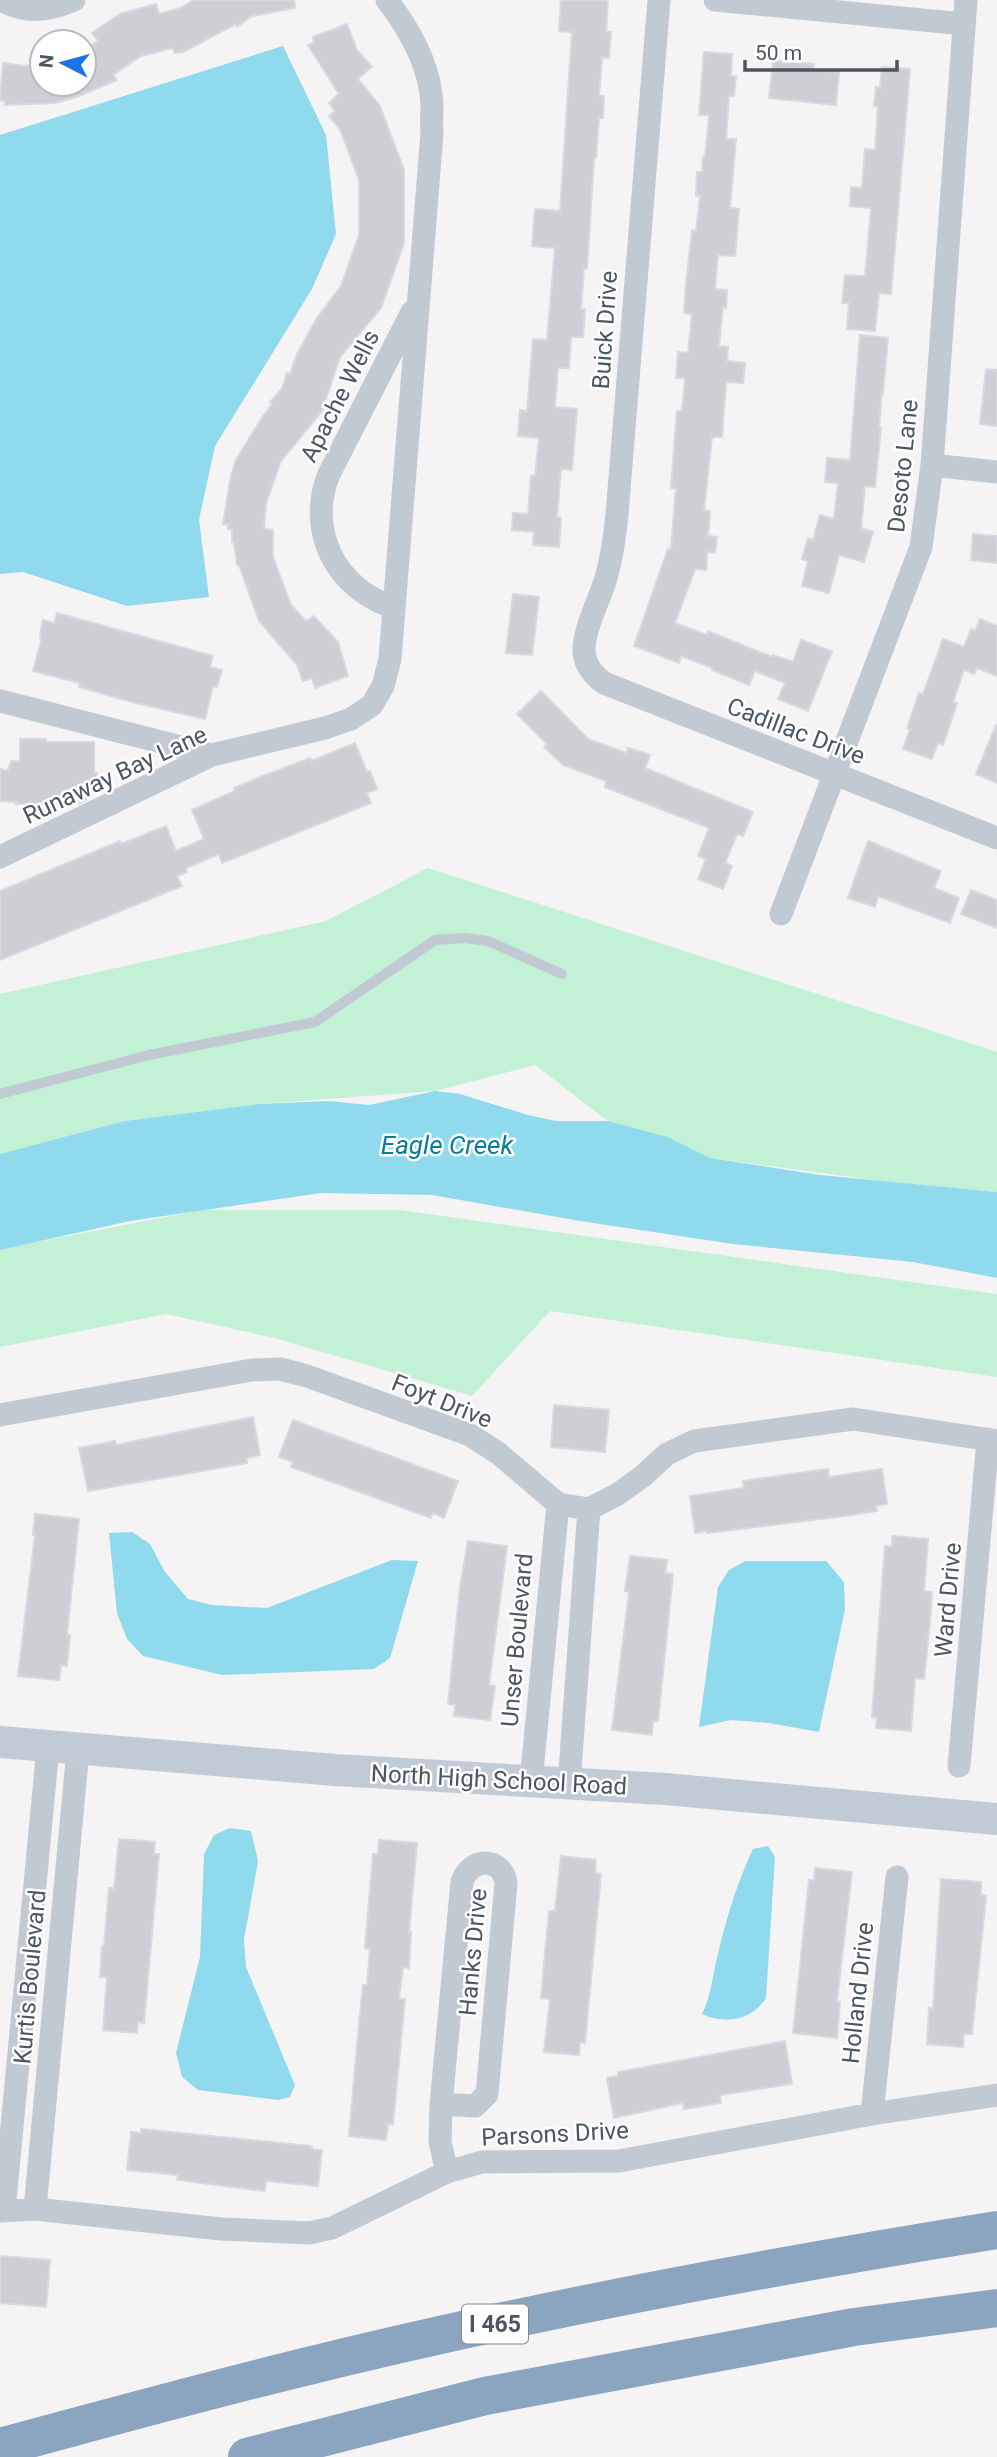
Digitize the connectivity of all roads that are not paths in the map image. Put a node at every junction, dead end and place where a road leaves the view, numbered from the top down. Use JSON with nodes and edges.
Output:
{"nodes":[{"id":1,"x":1,"y":0,"type":"edge"},
{"id":2,"x":74,"y":0,"type":"edge"},
{"id":3,"x":387,"y":0,"type":"edge"},
{"id":4,"x":659,"y":0,"type":"edge"},
{"id":5,"x":715,"y":0,"type":"edge"},
{"id":6,"x":966,"y":0,"type":"edge"},
{"id":7,"x":964,"y":24,"type":"junction"},
{"id":8,"x":417,"y":303,"type":"junction"},
{"id":9,"x":932,"y":465,"type":"junction"},
{"id":10,"x":997,"y":472,"type":"edge"},
{"id":11,"x":393,"y":607,"type":"junction"},
{"id":12,"x":586,"y":661,"type":"joint"},
{"id":13,"x":0,"y":701,"type":"edge"},
{"id":14,"x":372,"y":705,"type":"joint"},
{"id":15,"x":212,"y":755,"type":"junction"},
{"id":16,"x":836,"y":774,"type":"junction"},
{"id":17,"x":997,"y":838,"type":"edge"},
{"id":18,"x":0,"y":857,"type":"edge"},
{"id":19,"x":781,"y":914,"type":"dead end"},
{"id":20,"x":562,"y":974,"type":"dead end"},
{"id":21,"x":0,"y":1094,"type":"edge"},
{"id":22,"x":0,"y":1415,"type":"edge"},
{"id":23,"x":993,"y":1440,"type":"edge"},
{"id":24,"x":558,"y":1504,"type":"junction"},
{"id":25,"x":589,"y":1509,"type":"junction"},
{"id":26,"x":0,"y":1742,"type":"edge"},
{"id":27,"x":63,"y":1748,"type":"junction"},
{"id":28,"x":959,"y":1766,"type":"dead end"},
{"id":29,"x":531,"y":1782,"type":"junction"},
{"id":30,"x":569,"y":1784,"type":"junction"},
{"id":31,"x":997,"y":1819,"type":"edge"},
{"id":32,"x":897,"y":1877,"type":"dead end"},
{"id":33,"x":33,"y":1907,"type":"junction"},
{"id":34,"x":62,"y":1910,"type":"junction"},
{"id":35,"x":18,"y":2063,"type":"junction"},
{"id":36,"x":48,"y":2067,"type":"junction"},
{"id":37,"x":997,"y":2095,"type":"edge"},
{"id":38,"x":441,"y":2104,"type":"junction"},
{"id":39,"x":872,"y":2114,"type":"junction"},
{"id":40,"x":447,"y":2172,"type":"junction"},
{"id":41,"x":35,"y":2209,"type":"junction"},
{"id":42,"x":2,"y":2211,"type":"edge"},
{"id":43,"x":997,"y":2230,"type":"edge"},
{"id":44,"x":997,"y":2308,"type":"edge"},
{"id":45,"x":0,"y":2447,"type":"edge"},
{"id":46,"x":247,"y":2457,"type":"edge"}],
"edges":[{"from":1,"to":2,"type":"street"},
{"from":3,"to":8,"type":"street","name":"Apache Wells"},
{"from":4,"to":12,"type":"street","name":"Buick Drive"},
{"from":5,"to":7,"type":"street"},
{"from":6,"to":7,"type":"street","name":"Desoto Lane"},
{"from":7,"to":9,"type":"street","name":"Desoto Lane"},
{"from":8,"to":11,"type":"street","name":"Apache Wells"},
{"from":8,"to":11,"type":"street","name":"Apache Wells"},
{"from":9,"to":10,"type":"street"},
{"from":9,"to":16,"type":"street","name":"Desoto Lane"},
{"from":11,"to":14,"type":"street","name":"Apache Wells"},
{"from":12,"to":16,"type":"street","name":"Cadillac Drive"},
{"from":13,"to":15,"type":"street"},
{"from":14,"to":15,"type":"street","name":"Runaway Bay Lane"},
{"from":15,"to":18,"type":"street","name":"Runaway Bay Lane"},
{"from":16,"to":17,"type":"street","name":"Cadillac Drive"},
{"from":16,"to":19,"type":"street","name":"Desoto Lane"},
{"from":20,"to":21,"type":"lane"},
{"from":22,"to":24,"type":"street","name":"Foyt Drive"},
{"from":23,"to":25,"type":"street"},
{"from":23,"to":28,"type":"street","name":"Ward Drive"},
{"from":24,"to":25,"type":"street"},
{"from":24,"to":29,"type":"street","name":"Unser Boulevard"},
{"from":25,"to":30,"type":"street"},
{"from":26,"to":27,"type":"street","name":"North High School Road"},
{"from":27,"to":29,"type":"street","name":"North High School Road"},
{"from":27,"to":33,"type":"street"},
{"from":27,"to":34,"type":"street","name":"Kurtis Boulevard"},
{"from":29,"to":30,"type":"street","name":"North High School Road"},
{"from":30,"to":31,"type":"street","name":"North High School Road"},
{"from":32,"to":39,"type":"street","name":"Holland Drive"},
{"from":33,"to":34,"type":"street"},
{"from":33,"to":35,"type":"street"},
{"from":34,"to":36,"type":"street","name":"Kurtis Boulevard"},
{"from":35,"to":36,"type":"street"},
{"from":35,"to":42,"type":"street"},
{"from":36,"to":41,"type":"street","name":"Kurtis Boulevard"},
{"from":37,"to":39,"type":"street","name":"Parsons Drive"},
{"from":38,"to":38,"type":"street","name":"Hanks Drive"},
{"from":38,"to":40,"type":"street","name":"Hanks Drive"},
{"from":39,"to":40,"type":"street","name":"Parsons Drive"},
{"from":40,"to":41,"type":"street","name":"Parsons Drive"},
{"from":41,"to":42,"type":"street","name":"Parsons Drive"},
{"from":43,"to":45,"type":"highway","number":"I 465"},
{"from":44,"to":46,"type":"highway"}]}
